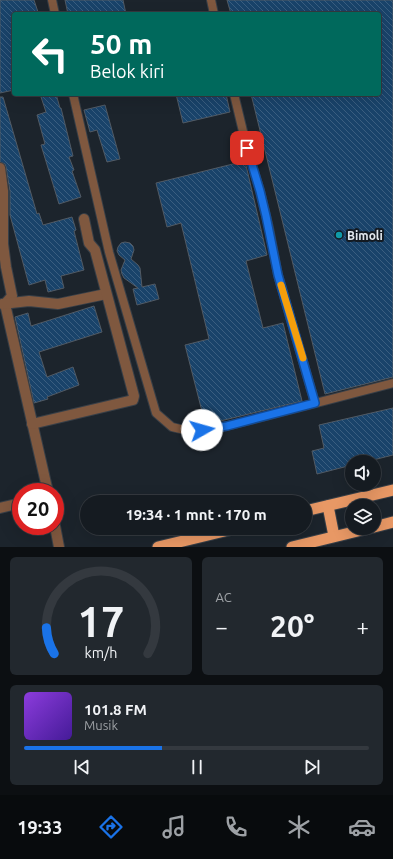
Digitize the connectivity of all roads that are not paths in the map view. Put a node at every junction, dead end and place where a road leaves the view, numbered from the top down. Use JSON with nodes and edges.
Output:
{"nodes":[{"id":1,"x":52,"y":0,"type":"edge"},
{"id":2,"x":211,"y":0,"type":"edge"},
{"id":3,"x":55,"y":12,"type":"edge"},
{"id":4,"x":214,"y":12,"type":"edge"},
{"id":5,"x":73,"y":96,"type":"edge"},
{"id":6,"x":234,"y":96,"type":"edge"},
{"id":7,"x":0,"y":168,"type":"edge"},
{"id":8,"x":84,"y":219,"type":"dead end"},
{"id":9,"x":106,"y":294,"type":"junction"},
{"id":10,"x":3,"y":304,"type":"edge"},
{"id":11,"x":393,"y":383,"type":"edge"},
{"id":12,"x":315,"y":403,"type":"junction"},
{"id":13,"x":32,"y":424,"type":"junction"},
{"id":14,"x":46,"y":483,"type":"edge"},
{"id":15,"x":393,"y":490,"type":"edge"},
{"id":16,"x":12,"y":505,"type":"edge"},
{"id":17,"x":328,"y":506,"type":"junction"},
{"id":18,"x":0,"y":508,"type":"edge"},
{"id":19,"x":312,"y":510,"type":"edge"},
{"id":20,"x":393,"y":522,"type":"edge"},
{"id":21,"x":381,"y":525,"type":"edge"},
{"id":22,"x":345,"y":534,"type":"edge"},
{"id":23,"x":57,"y":535,"type":"edge"},
{"id":24,"x":208,"y":535,"type":"edge"},
{"id":25,"x":334,"y":536,"type":"junction"},
{"id":26,"x":59,"y":547,"type":"edge"},
{"id":27,"x":158,"y":547,"type":"edge"},
{"id":28,"x":292,"y":547,"type":"edge"}],
"edges":[{"from":1,"to":3,"type":"lane"},
{"from":2,"to":4,"type":"lane"},
{"from":5,"to":12,"type":"lane"},
{"from":6,"to":12,"type":"lane"},
{"from":7,"to":10,"type":"street"},
{"from":8,"to":9,"type":"street"},
{"from":9,"to":10,"type":"street"},
{"from":9,"to":13,"type":"street"},
{"from":10,"to":13,"type":"street"},
{"from":11,"to":12,"type":"lane"},
{"from":13,"to":14,"type":"street"},
{"from":15,"to":17,"type":"highway"},
{"from":16,"to":18,"type":"street"},
{"from":17,"to":19,"type":"highway"},
{"from":17,"to":25,"type":"highway"},
{"from":20,"to":21,"type":"highway"},
{"from":22,"to":25,"type":"highway"},
{"from":23,"to":26,"type":"street"},
{"from":24,"to":27,"type":"highway"},
{"from":25,"to":28,"type":"highway"}]}
